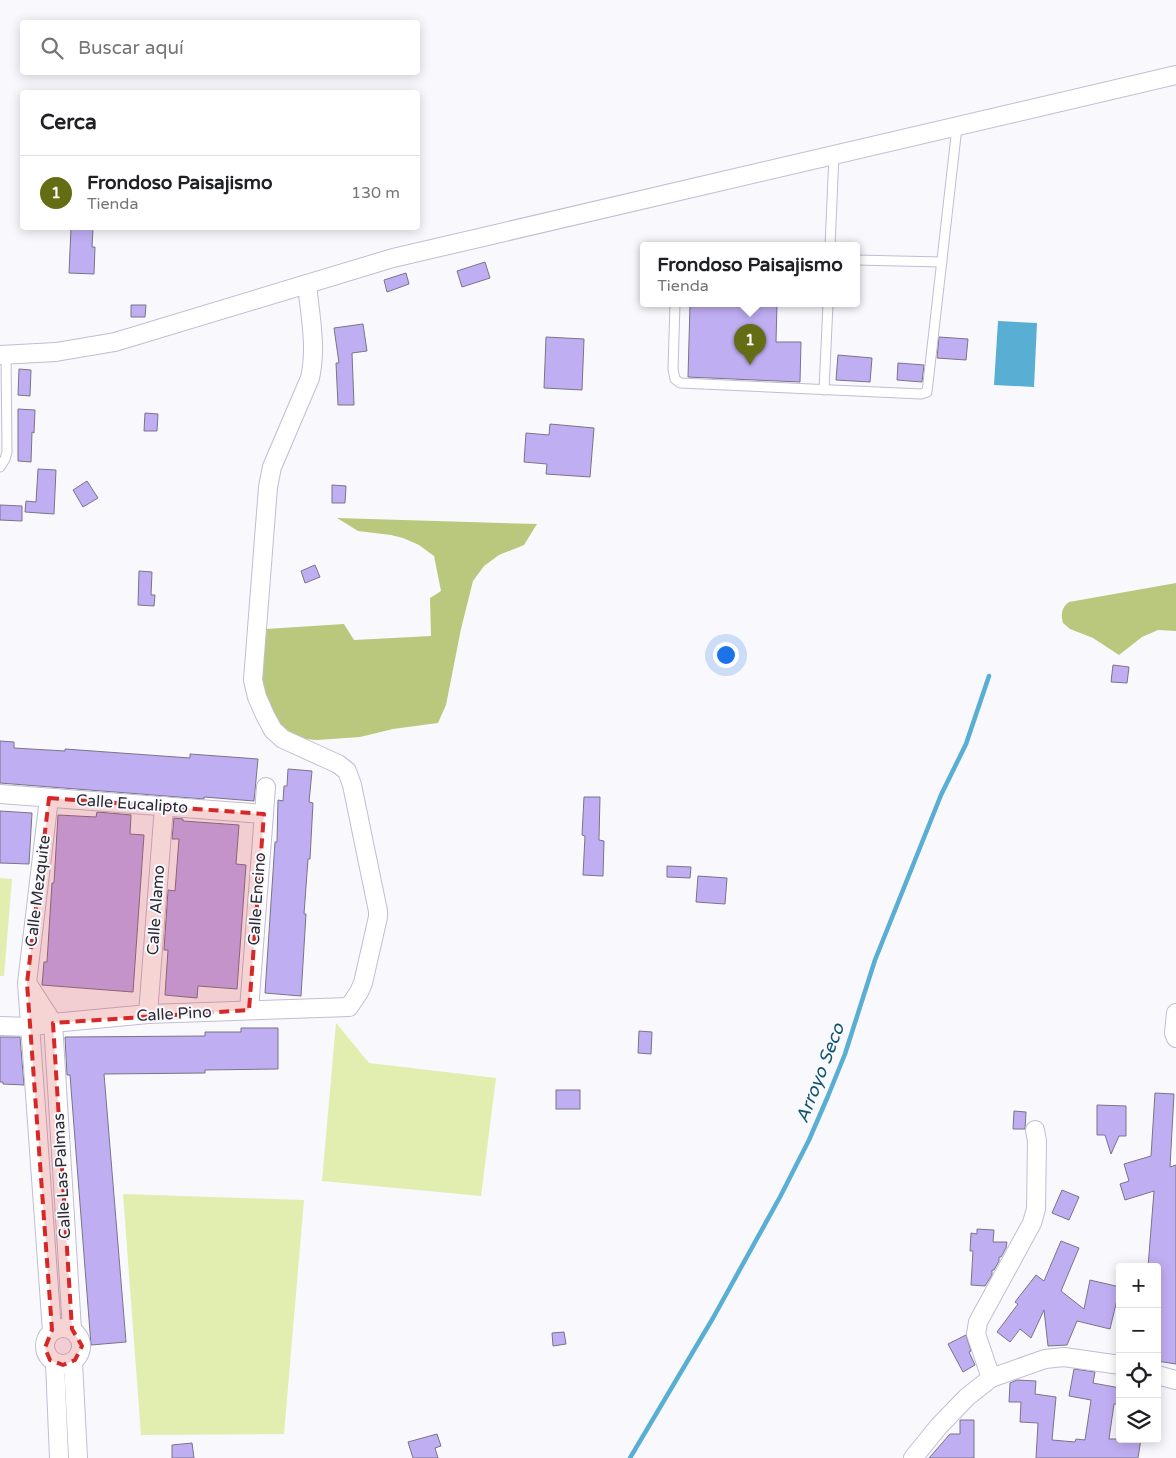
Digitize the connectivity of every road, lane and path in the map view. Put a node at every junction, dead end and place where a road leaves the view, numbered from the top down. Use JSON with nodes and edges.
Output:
{"nodes":[{"id":1,"x":1176,"y":75,"type":"edge"},
{"id":2,"x":957,"y":126,"type":"junction"},
{"id":3,"x":834,"y":155,"type":"junction"},
{"id":4,"x":830,"y":242,"type":"edge"},
{"id":5,"x":860,"y":260,"type":"edge"},
{"id":6,"x":942,"y":262,"type":"junction"},
{"id":7,"x":307,"y":284,"type":"junction"},
{"id":8,"x":675,"y":307,"type":"edge"},
{"id":9,"x":828,"y":307,"type":"edge"},
{"id":10,"x":3,"y":355,"type":"edge"},
{"id":11,"x":824,"y":390,"type":"junction"},
{"id":12,"x":0,"y":467,"type":"edge"},
{"id":13,"x":266,"y":787,"type":"dead end"},
{"id":14,"x":0,"y":794,"type":"edge"},
{"id":15,"x":49,"y":798,"type":"junction"},
{"id":16,"x":164,"y":806,"type":"junction"},
{"id":17,"x":264,"y":814,"type":"junction"},
{"id":18,"x":27,"y":983,"type":"junction"},
{"id":19,"x":249,"y":1010,"type":"junction"},
{"id":20,"x":1176,"y":1013,"type":"edge"},
{"id":21,"x":148,"y":1014,"type":"junction"},
{"id":22,"x":53,"y":1023,"type":"junction"},
{"id":23,"x":0,"y":1026,"type":"edge"},
{"id":24,"x":31,"y":1027,"type":"junction"},
{"id":25,"x":1176,"y":1038,"type":"edge"},
{"id":26,"x":1035,"y":1130,"type":"dead end"},
{"id":27,"x":72,"y":1330,"type":"junction"},
{"id":28,"x":52,"y":1332,"type":"junction"},
{"id":29,"x":73,"y":1362,"type":"junction"},
{"id":30,"x":55,"y":1363,"type":"junction"},
{"id":31,"x":1116,"y":1364,"type":"edge"},
{"id":32,"x":1161,"y":1376,"type":"edge"},
{"id":33,"x":991,"y":1378,"type":"junction"},
{"id":34,"x":1176,"y":1380,"type":"edge"},
{"id":35,"x":60,"y":1458,"type":"edge"},
{"id":36,"x":78,"y":1458,"type":"edge"},
{"id":37,"x":913,"y":1458,"type":"edge"}],
"edges":[{"from":1,"to":2,"type":"street"},
{"from":2,"to":3,"type":"street"},
{"from":2,"to":6,"type":"lane"},
{"from":3,"to":4,"type":"lane"},
{"from":3,"to":7,"type":"street"},
{"from":5,"to":6,"type":"lane"},
{"from":6,"to":11,"type":"lane"},
{"from":7,"to":10,"type":"street"},
{"from":7,"to":19,"type":"street","name":"Calle Pino"},
{"from":8,"to":11,"type":"lane"},
{"from":9,"to":11,"type":"lane"},
{"from":10,"to":12,"type":"lane"},
{"from":13,"to":17,"type":"street","name":"Calle Encino"},
{"from":14,"to":15,"type":"street","name":"Calle Eucalipto"},
{"from":15,"to":16,"type":"street","name":"Calle Eucalipto"},
{"from":15,"to":18,"type":"street","name":"Calle Mezquite"},
{"from":16,"to":17,"type":"street","name":"Calle Eucalipto"},
{"from":16,"to":21,"type":"street","name":"Calle Alamo"},
{"from":17,"to":19,"type":"street","name":"Calle Encino"},
{"from":18,"to":22,"type":"street"},
{"from":18,"to":24,"type":"street","name":"Calle Mezquite"},
{"from":19,"to":21,"type":"street","name":"Calle Pino"},
{"from":20,"to":25,"type":"street"},
{"from":21,"to":22,"type":"street","name":"Calle Pino"},
{"from":22,"to":24,"type":"street","name":"Calle Pino"},
{"from":22,"to":27,"type":"street","name":"Calle Las Palmas"},
{"from":23,"to":24,"type":"street","name":"Calle Pino"},
{"from":24,"to":28,"type":"street","name":"Calle Las Palmas"},
{"from":26,"to":33,"type":"street"},
{"from":27,"to":28,"type":"street"},
{"from":27,"to":29,"type":"street"},
{"from":28,"to":30,"type":"street"},
{"from":29,"to":30,"type":"street"},
{"from":29,"to":36,"type":"street"},
{"from":30,"to":35,"type":"street"},
{"from":31,"to":33,"type":"street"},
{"from":32,"to":34,"type":"street"},
{"from":33,"to":37,"type":"street"}]}
